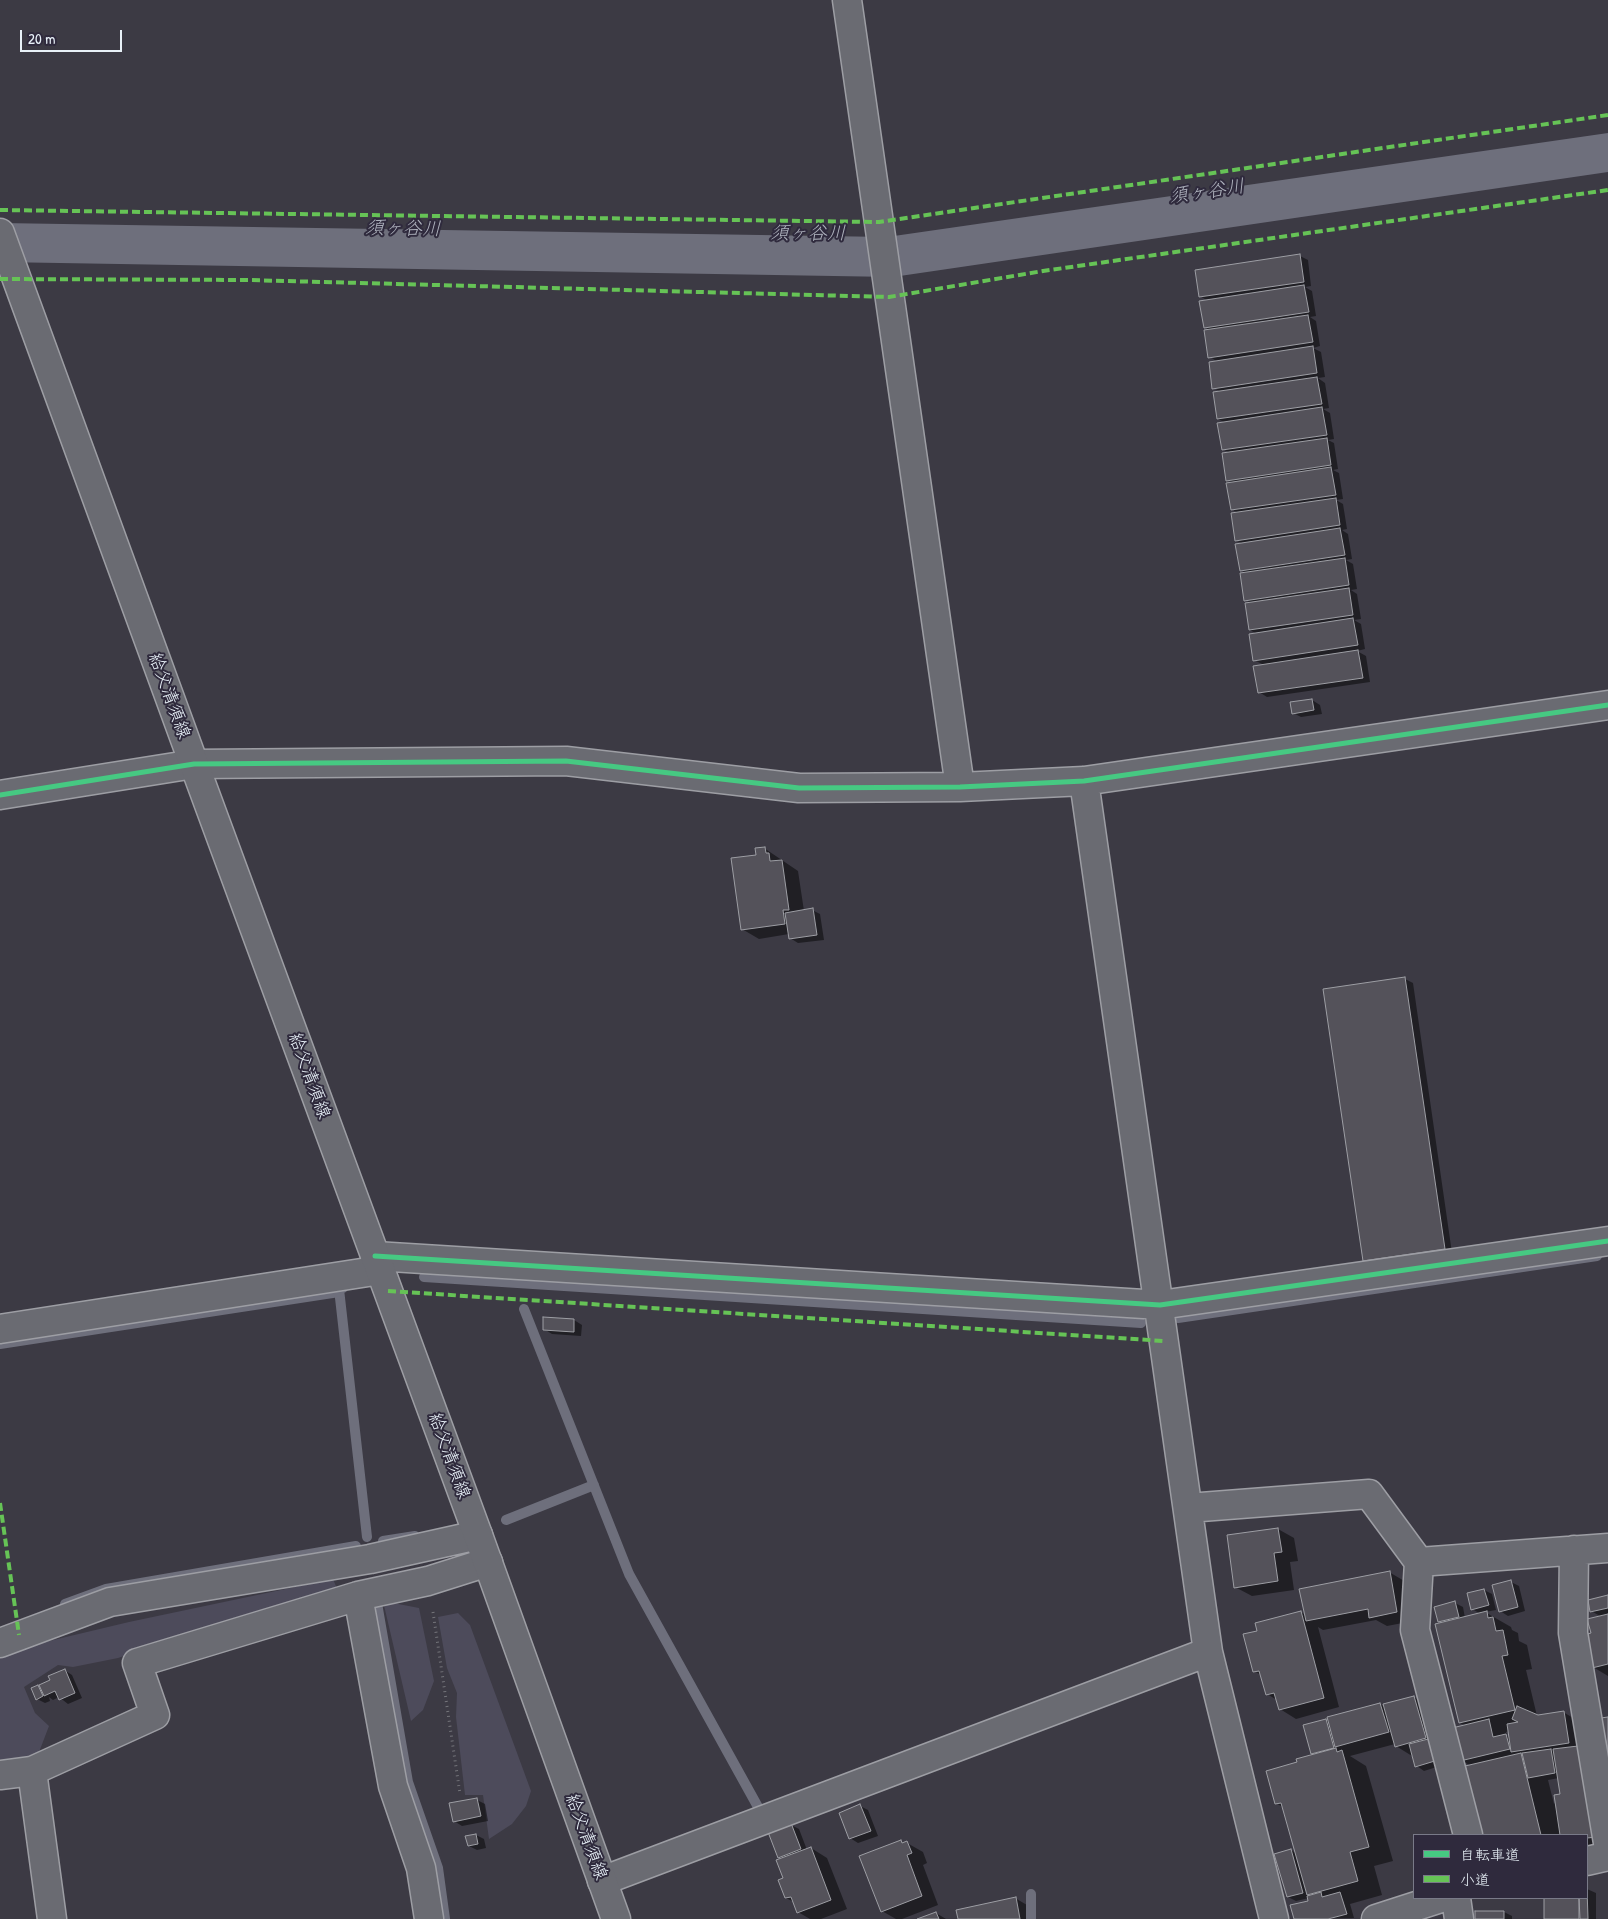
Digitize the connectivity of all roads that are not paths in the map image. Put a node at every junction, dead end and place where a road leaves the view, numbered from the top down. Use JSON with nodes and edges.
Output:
{"nodes":[{"id":1,"x":846,"y":0,"type":"edge"},
{"id":2,"x":0,"y":233,"type":"edge"},
{"id":3,"x":1608,"y":705,"type":"edge"},
{"id":4,"x":194,"y":764,"type":"junction"},
{"id":5,"x":1084,"y":781,"type":"junction"},
{"id":6,"x":960,"y":787,"type":"junction"},
{"id":7,"x":0,"y":795,"type":"edge"},
{"id":8,"x":1608,"y":1241,"type":"edge"},
{"id":9,"x":378,"y":1263,"type":"junction"},
{"id":10,"x":1160,"y":1305,"type":"junction"},
{"id":11,"x":0,"y":1329,"type":"edge"},
{"id":12,"x":1188,"y":1508,"type":"junction"},
{"id":13,"x":478,"y":1536,"type":"junction"},
{"id":14,"x":1608,"y":1548,"type":"edge"},
{"id":15,"x":1574,"y":1550,"type":"junction"},
{"id":16,"x":488,"y":1562,"type":"junction"},
{"id":17,"x":1419,"y":1562,"type":"junction"},
{"id":18,"x":358,"y":1596,"type":"junction"},
{"id":19,"x":0,"y":1643,"type":"edge"},
{"id":20,"x":1208,"y":1652,"type":"junction"},
{"id":21,"x":32,"y":1771,"type":"junction"},
{"id":22,"x":0,"y":1775,"type":"edge"},
{"id":23,"x":1468,"y":1834,"type":"edge"},
{"id":24,"x":1608,"y":1843,"type":"edge"},
{"id":25,"x":1608,"y":1856,"type":"edge"},
{"id":26,"x":1588,"y":1861,"type":"edge"},
{"id":27,"x":602,"y":1881,"type":"junction"},
{"id":28,"x":1438,"y":1899,"type":"edge"},
{"id":29,"x":1456,"y":1899,"type":"edge"},
{"id":30,"x":52,"y":1919,"type":"edge"},
{"id":31,"x":428,"y":1919,"type":"edge"},
{"id":32,"x":616,"y":1919,"type":"edge"},
{"id":33,"x":1274,"y":1919,"type":"edge"},
{"id":34,"x":1376,"y":1919,"type":"edge"},
{"id":35,"x":1460,"y":1919,"type":"edge"}],
"edges":[{"from":1,"to":6,"type":"street"},
{"from":2,"to":4,"type":"street","name":"給父清須線"},
{"from":3,"to":5,"type":"street"},
{"from":4,"to":6,"type":"street"},
{"from":4,"to":7,"type":"street"},
{"from":4,"to":9,"type":"street","name":"給父清須線"},
{"from":5,"to":6,"type":"street"},
{"from":5,"to":10,"type":"street"},
{"from":8,"to":10,"type":"street"},
{"from":9,"to":10,"type":"street"},
{"from":9,"to":11,"type":"street"},
{"from":9,"to":13,"type":"street","name":"給父清須線"},
{"from":10,"to":12,"type":"street"},
{"from":12,"to":17,"type":"street"},
{"from":12,"to":20,"type":"street"},
{"from":13,"to":16,"type":"street","name":"給父清須線"},
{"from":13,"to":19,"type":"street"},
{"from":14,"to":15,"type":"street"},
{"from":15,"to":17,"type":"street"},
{"from":15,"to":24,"type":"street"},
{"from":16,"to":18,"type":"street"},
{"from":16,"to":27,"type":"street","name":"給父清須線"},
{"from":17,"to":23,"type":"street"},
{"from":18,"to":21,"type":"street"},
{"from":18,"to":31,"type":"street"},
{"from":20,"to":27,"type":"street"},
{"from":20,"to":33,"type":"street"},
{"from":21,"to":22,"type":"street"},
{"from":21,"to":30,"type":"street"},
{"from":25,"to":26,"type":"street"},
{"from":27,"to":32,"type":"street","name":"給父清須線"},
{"from":28,"to":34,"type":"street"},
{"from":29,"to":35,"type":"street"}]}
